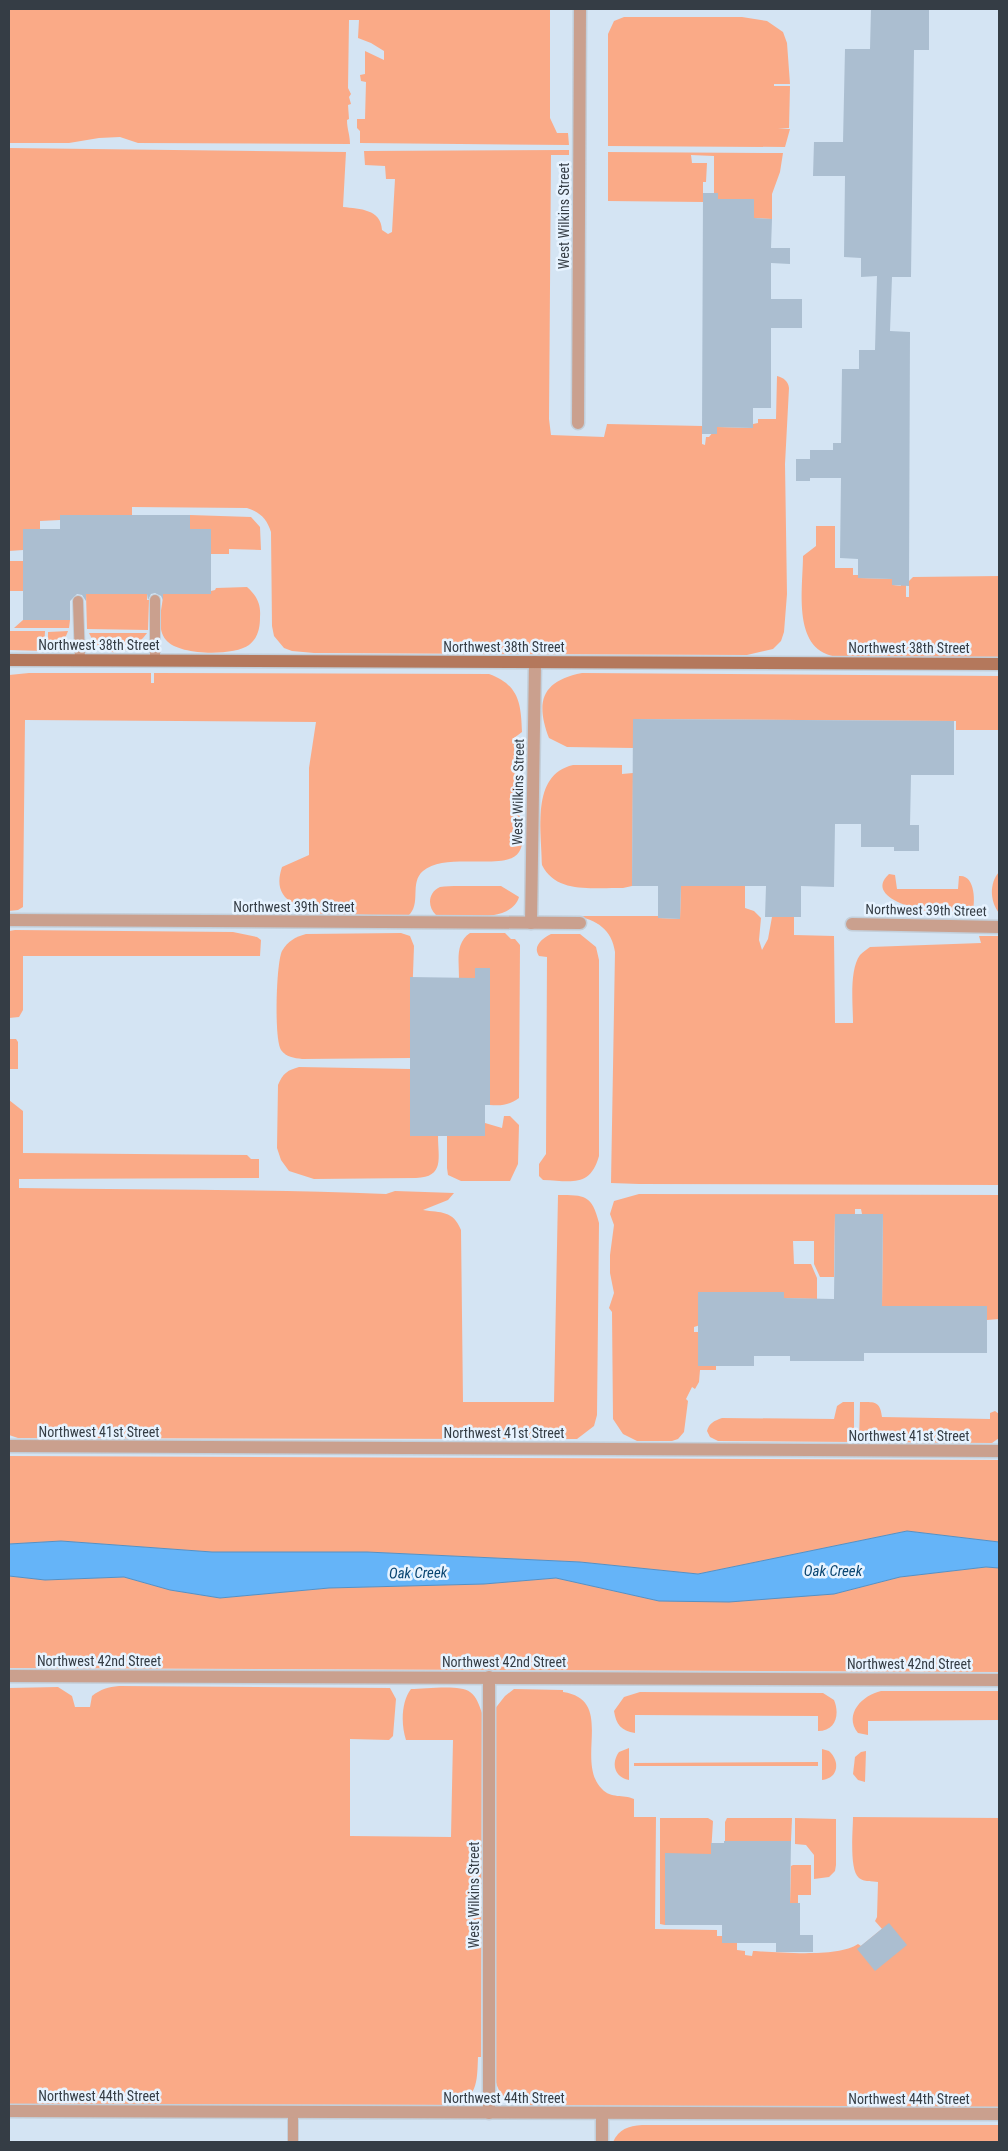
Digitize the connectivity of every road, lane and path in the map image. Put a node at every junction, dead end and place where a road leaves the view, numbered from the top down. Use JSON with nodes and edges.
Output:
{"nodes":[{"id":1,"x":580,"y":9,"type":"edge"},
{"id":2,"x":578,"y":423,"type":"dead end"},
{"id":3,"x":155,"y":600,"type":"dead end"},
{"id":4,"x":78,"y":601,"type":"dead end"},
{"id":5,"x":9,"y":660,"type":"edge"},
{"id":6,"x":80,"y":660,"type":"junction"},
{"id":7,"x":155,"y":660,"type":"junction"},
{"id":8,"x":535,"y":662,"type":"junction"},
{"id":9,"x":999,"y":664,"type":"edge"},
{"id":10,"x":9,"y":920,"type":"edge"},
{"id":11,"x":580,"y":923,"type":"dead end"},
{"id":12,"x":531,"y":924,"type":"junction"},
{"id":13,"x":852,"y":924,"type":"dead end"},
{"id":14,"x":999,"y":926,"type":"edge"},
{"id":15,"x":9,"y":1446,"type":"edge"},
{"id":16,"x":999,"y":1451,"type":"edge"},
{"id":17,"x":9,"y":1676,"type":"edge"},
{"id":18,"x":488,"y":1677,"type":"junction"},
{"id":19,"x":999,"y":1680,"type":"edge"},
{"id":20,"x":9,"y":2111,"type":"edge"},
{"id":21,"x":293,"y":2112,"type":"junction"},
{"id":22,"x":488,"y":2113,"type":"junction"},
{"id":23,"x":602,"y":2113,"type":"junction"},
{"id":24,"x":999,"y":2114,"type":"edge"},
{"id":25,"x":293,"y":2142,"type":"edge"},
{"id":26,"x":602,"y":2142,"type":"edge"}],
"edges":[{"from":1,"to":2,"type":"street","name":"West Wilkins Street"},
{"from":3,"to":7,"type":"lane"},
{"from":4,"to":6,"type":"lane"},
{"from":5,"to":6,"type":"main road","name":"Northwest 38th Street"},
{"from":6,"to":7,"type":"main road","name":"Northwest 38th Street"},
{"from":7,"to":8,"type":"main road","name":"Northwest 38th Street"},
{"from":8,"to":9,"type":"main road","name":"Northwest 38th Street"},
{"from":8,"to":12,"type":"street","name":"West Wilkins Street"},
{"from":10,"to":12,"type":"street","name":"Northwest 39th Street"},
{"from":11,"to":12,"type":"street","name":"Northwest 39th Street"},
{"from":13,"to":14,"type":"street","name":"Northwest 39th Street"},
{"from":15,"to":16,"type":"street","name":"Northwest 41st Street"},
{"from":17,"to":18,"type":"street","name":"Northwest 42nd Street"},
{"from":18,"to":19,"type":"street","name":"Northwest 42nd Street"},
{"from":18,"to":22,"type":"street","name":"West Wilkins Street"},
{"from":20,"to":21,"type":"street","name":"Northwest 44th Street"},
{"from":21,"to":22,"type":"street","name":"Northwest 44th Street"},
{"from":21,"to":25,"type":"lane"},
{"from":22,"to":23,"type":"street","name":"Northwest 44th Street"},
{"from":23,"to":24,"type":"street","name":"Northwest 44th Street"},
{"from":23,"to":26,"type":"street"}]}
